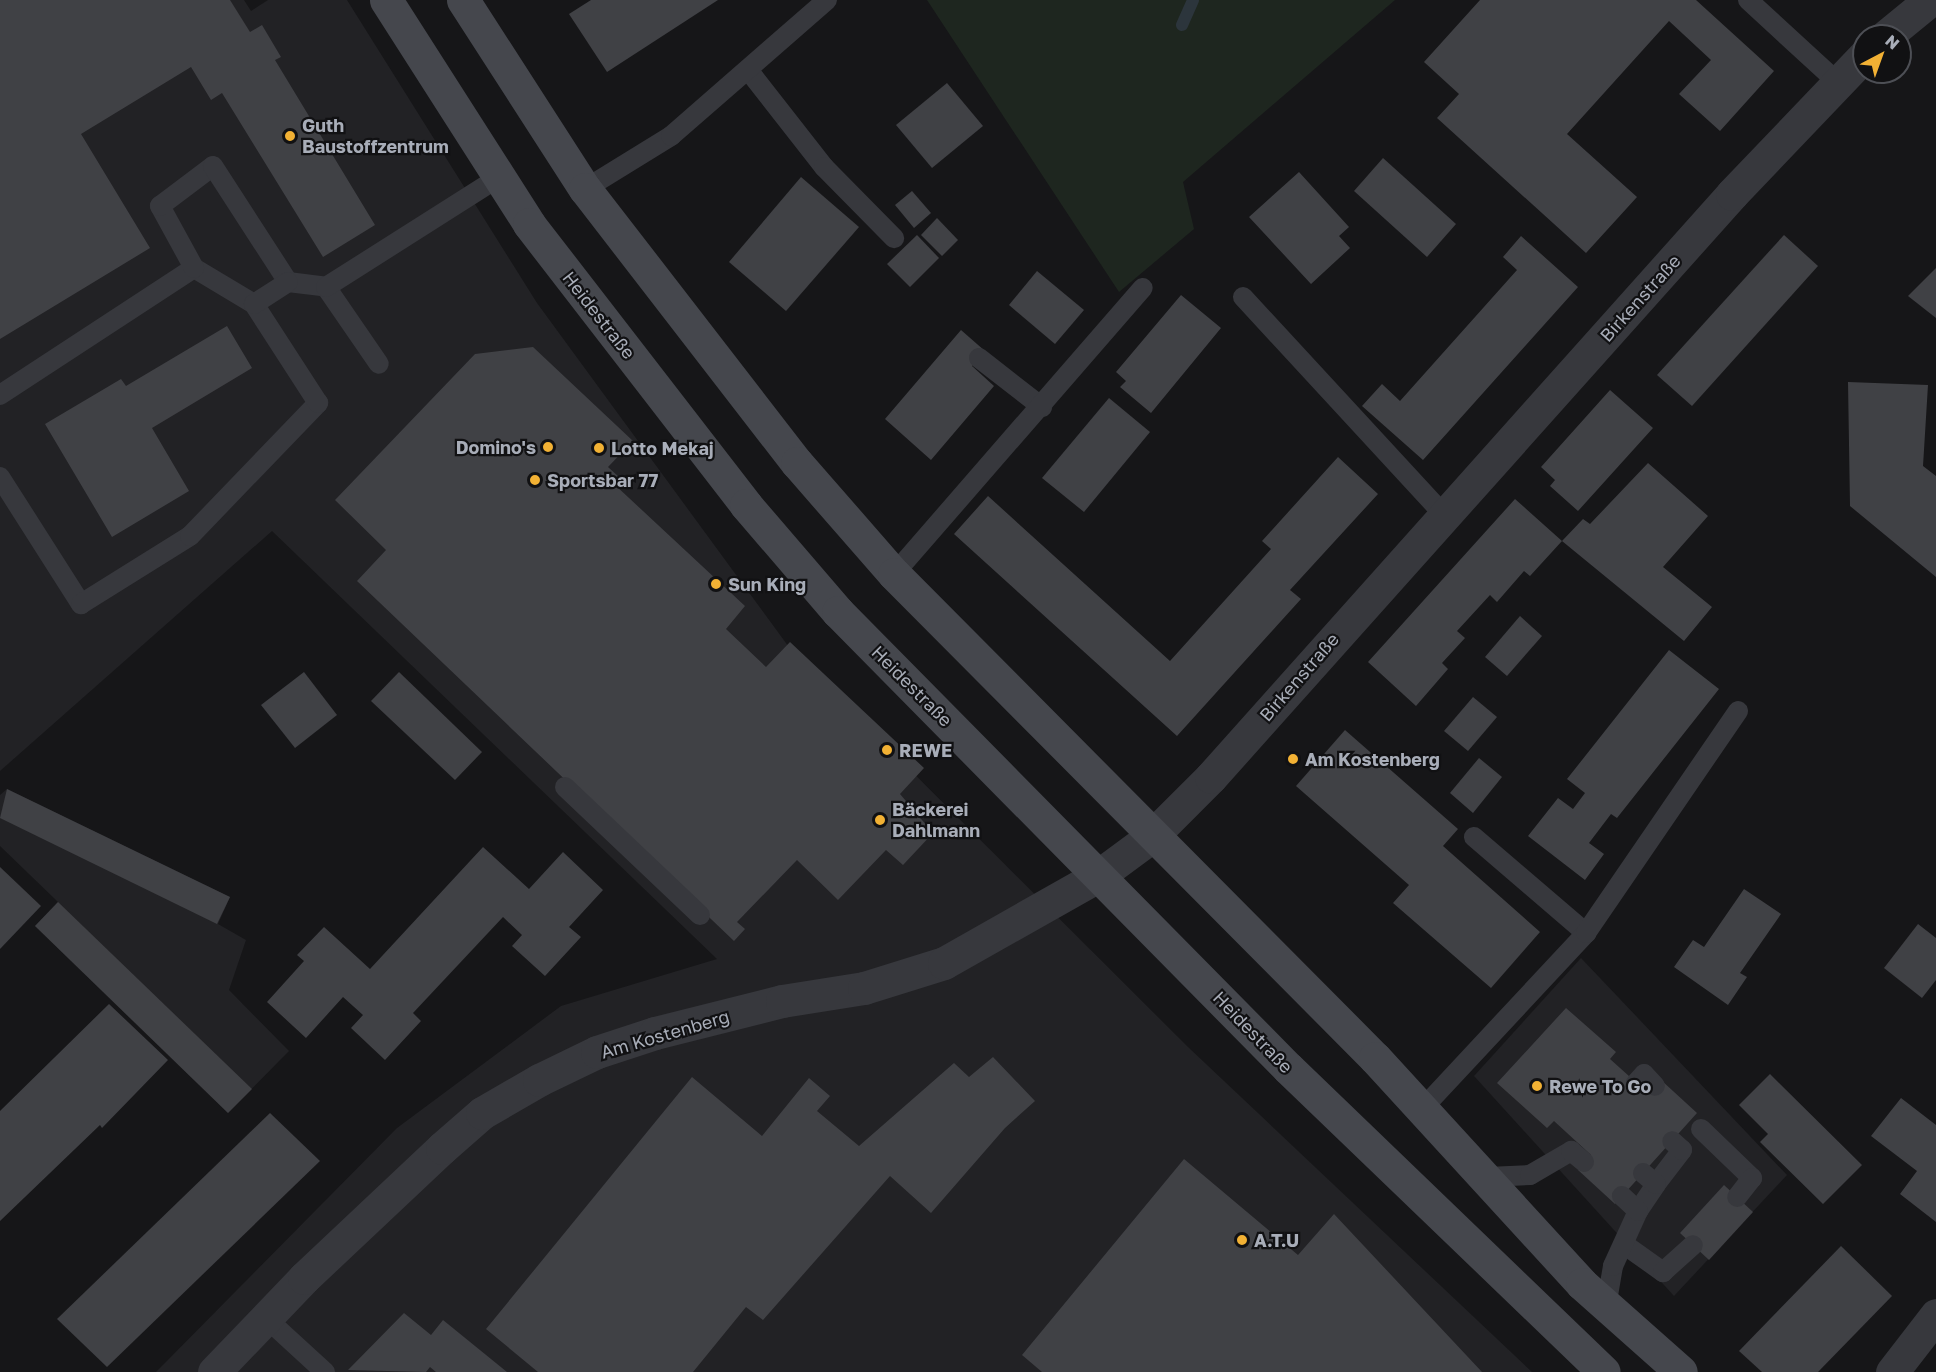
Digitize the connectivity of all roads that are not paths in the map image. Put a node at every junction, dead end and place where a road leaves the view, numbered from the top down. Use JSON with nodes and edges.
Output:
{"nodes":[{"id":1,"x":386,"y":0,"type":"edge"},
{"id":2,"x":463,"y":0,"type":"edge"},
{"id":3,"x":827,"y":0,"type":"edge"},
{"id":4,"x":1749,"y":0,"type":"edge"},
{"id":5,"x":1930,"y":0,"type":"edge"},
{"id":6,"x":1901,"y":24,"type":"edge"},
{"id":7,"x":1852,"y":67,"type":"edge"},
{"id":8,"x":749,"y":71,"type":"junction"},
{"id":9,"x":1836,"y":81,"type":"junction"},
{"id":10,"x":499,"y":177,"type":"junction"},
{"id":11,"x":585,"y":189,"type":"junction"},
{"id":12,"x":894,"y":238,"type":"dead end"},
{"id":13,"x":194,"y":268,"type":"junction"},
{"id":14,"x":288,"y":282,"type":"junction"},
{"id":15,"x":326,"y":287,"type":"junction"},
{"id":16,"x":1143,"y":288,"type":"dead end"},
{"id":17,"x":1243,"y":297,"type":"dead end"},
{"id":18,"x":254,"y":304,"type":"junction"},
{"id":19,"x":979,"y":358,"type":"dead end"},
{"id":20,"x":379,"y":364,"type":"dead end"},
{"id":21,"x":0,"y":395,"type":"edge"},
{"id":22,"x":1042,"y":407,"type":"junction"},
{"id":23,"x":0,"y":477,"type":"edge"},
{"id":24,"x":1444,"y":515,"type":"junction"},
{"id":25,"x":894,"y":574,"type":"junction"},
{"id":26,"x":1737,"y":711,"type":"dead end"},
{"id":27,"x":565,"y":787,"type":"dead end"},
{"id":28,"x":1152,"y":836,"type":"junction"},
{"id":29,"x":1474,"y":837,"type":"dead end"},
{"id":30,"x":1098,"y":876,"type":"junction"},
{"id":31,"x":700,"y":915,"type":"dead end"},
{"id":32,"x":1586,"y":933,"type":"junction"},
{"id":33,"x":1423,"y":1108,"type":"junction"},
{"id":34,"x":1578,"y":1152,"type":"dead end"},
{"id":35,"x":1488,"y":1177,"type":"junction"},
{"id":36,"x":1622,"y":1196,"type":"dead end"},
{"id":37,"x":1737,"y":1197,"type":"dead end"},
{"id":38,"x":1638,"y":1211,"type":"junction"},
{"id":39,"x":1625,"y":1245,"type":"junction"},
{"id":40,"x":1693,"y":1245,"type":"dead end"},
{"id":41,"x":1606,"y":1307,"type":"junction"},
{"id":42,"x":1936,"y":1315,"type":"edge"},
{"id":43,"x":266,"y":1318,"type":"junction"},
{"id":44,"x":214,"y":1372,"type":"edge"},
{"id":45,"x":325,"y":1372,"type":"edge"},
{"id":46,"x":1604,"y":1372,"type":"edge"},
{"id":47,"x":1681,"y":1372,"type":"edge"},
{"id":48,"x":1892,"y":1372,"type":"edge"}],
"edges":[{"from":1,"to":10,"type":"main road","name":"Heidestraße"},
{"from":2,"to":11,"type":"main road"},
{"from":3,"to":8,"type":"lane"},
{"from":4,"to":9,"type":"lane"},
{"from":5,"to":6,"type":"street"},
{"from":7,"to":9,"type":"street","name":"Birkenstraße"},
{"from":8,"to":11,"type":"lane"},
{"from":8,"to":12,"type":"lane"},
{"from":9,"to":24,"type":"street","name":"Birkenstraße"},
{"from":10,"to":15,"type":"lane"},
{"from":10,"to":30,"type":"main road","name":"Heidestraße"},
{"from":11,"to":25,"type":"main road"},
{"from":13,"to":14,"type":"lane"},
{"from":13,"to":18,"type":"lane"},
{"from":13,"to":21,"type":"lane"},
{"from":14,"to":15,"type":"lane"},
{"from":14,"to":18,"type":"lane"},
{"from":15,"to":20,"type":"lane"},
{"from":16,"to":22,"type":"lane"},
{"from":17,"to":24,"type":"lane"},
{"from":18,"to":23,"type":"lane"},
{"from":19,"to":22,"type":"lane"},
{"from":22,"to":25,"type":"lane"},
{"from":24,"to":28,"type":"street","name":"Birkenstraße"},
{"from":25,"to":28,"type":"main road"},
{"from":26,"to":32,"type":"lane"},
{"from":27,"to":31,"type":"lane"},
{"from":28,"to":30,"type":"street","name":"Birkenstraße"},
{"from":28,"to":33,"type":"main road"},
{"from":29,"to":32,"type":"lane"},
{"from":30,"to":43,"type":"street","name":"Am Kostenberg"},
{"from":30,"to":46,"type":"main road","name":"Heidestraße"},
{"from":32,"to":33,"type":"lane"},
{"from":33,"to":35,"type":"main road"},
{"from":34,"to":35,"type":"lane"},
{"from":35,"to":41,"type":"main road"},
{"from":36,"to":38,"type":"lane"},
{"from":37,"to":38,"type":"lane"},
{"from":38,"to":39,"type":"lane"},
{"from":39,"to":40,"type":"lane"},
{"from":39,"to":41,"type":"lane"},
{"from":41,"to":47,"type":"main road"},
{"from":42,"to":48,"type":"street"},
{"from":43,"to":44,"type":"street","name":"Am Kostenberg"},
{"from":43,"to":45,"type":"lane"}]}
